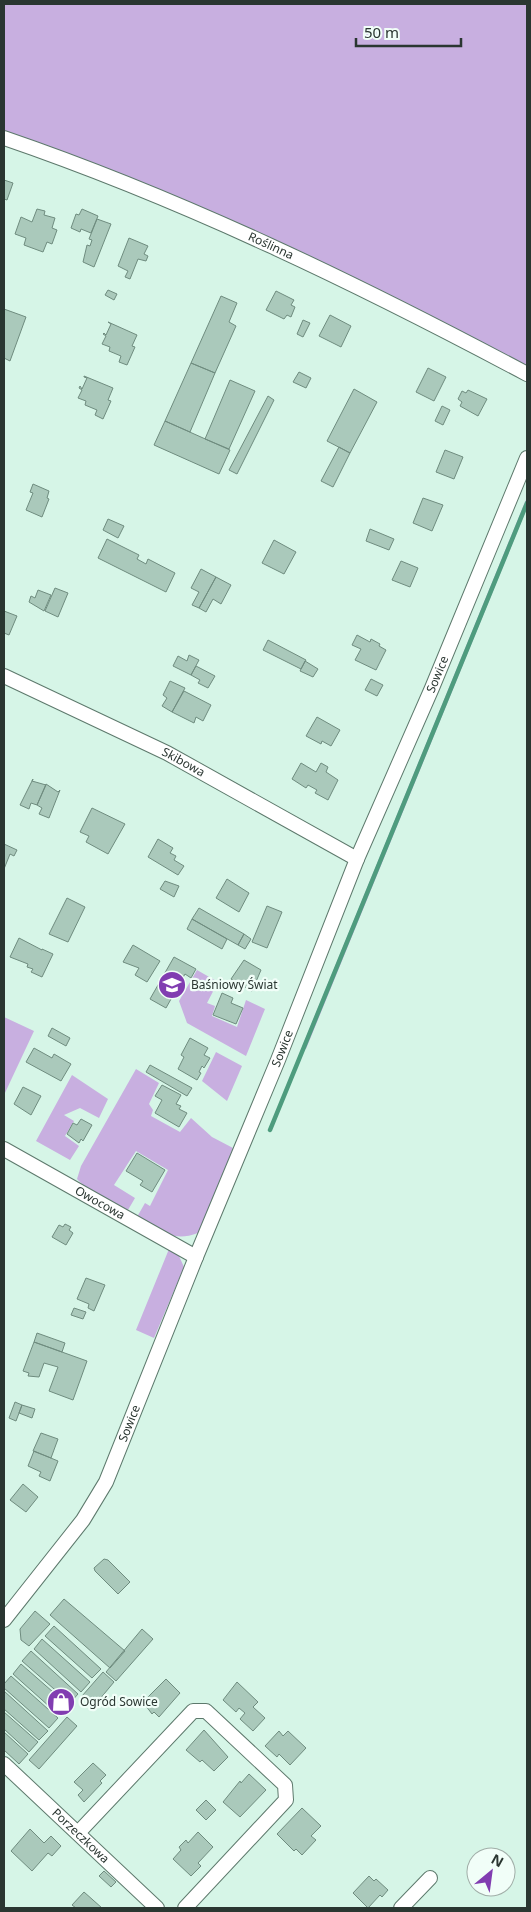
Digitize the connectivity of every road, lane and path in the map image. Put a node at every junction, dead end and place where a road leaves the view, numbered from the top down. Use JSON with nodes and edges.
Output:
{"nodes":[{"id":1,"x":4,"y":138,"type":"edge"},
{"id":2,"x":527,"y":374,"type":"edge"},
{"id":3,"x":527,"y":458,"type":"edge"},
{"id":4,"x":4,"y":676,"type":"edge"},
{"id":5,"x":357,"y":859,"type":"junction"},
{"id":6,"x":4,"y":1149,"type":"edge"},
{"id":7,"x":196,"y":1257,"type":"junction"},
{"id":8,"x":4,"y":1620,"type":"edge"},
{"id":9,"x":4,"y":1764,"type":"edge"},
{"id":10,"x":78,"y":1834,"type":"junction"},
{"id":11,"x":430,"y":1878,"type":"dead end"},
{"id":12,"x":157,"y":1908,"type":"edge"},
{"id":13,"x":185,"y":1908,"type":"edge"},
{"id":14,"x":401,"y":1908,"type":"edge"}],
"edges":[{"from":1,"to":2,"type":"street","name":"Roślinna"},
{"from":3,"to":5,"type":"street","name":"Sowice"},
{"from":4,"to":5,"type":"street","name":"Skibowa"},
{"from":5,"to":7,"type":"street","name":"Sowice"},
{"from":6,"to":7,"type":"street","name":"Owocowa"},
{"from":7,"to":8,"type":"street","name":"Sowice"},
{"from":9,"to":10,"type":"street","name":"Porzeczkowa"},
{"from":10,"to":12,"type":"street","name":"Porzeczkowa"},
{"from":10,"to":13,"type":"street"},
{"from":11,"to":14,"type":"street"}]}
